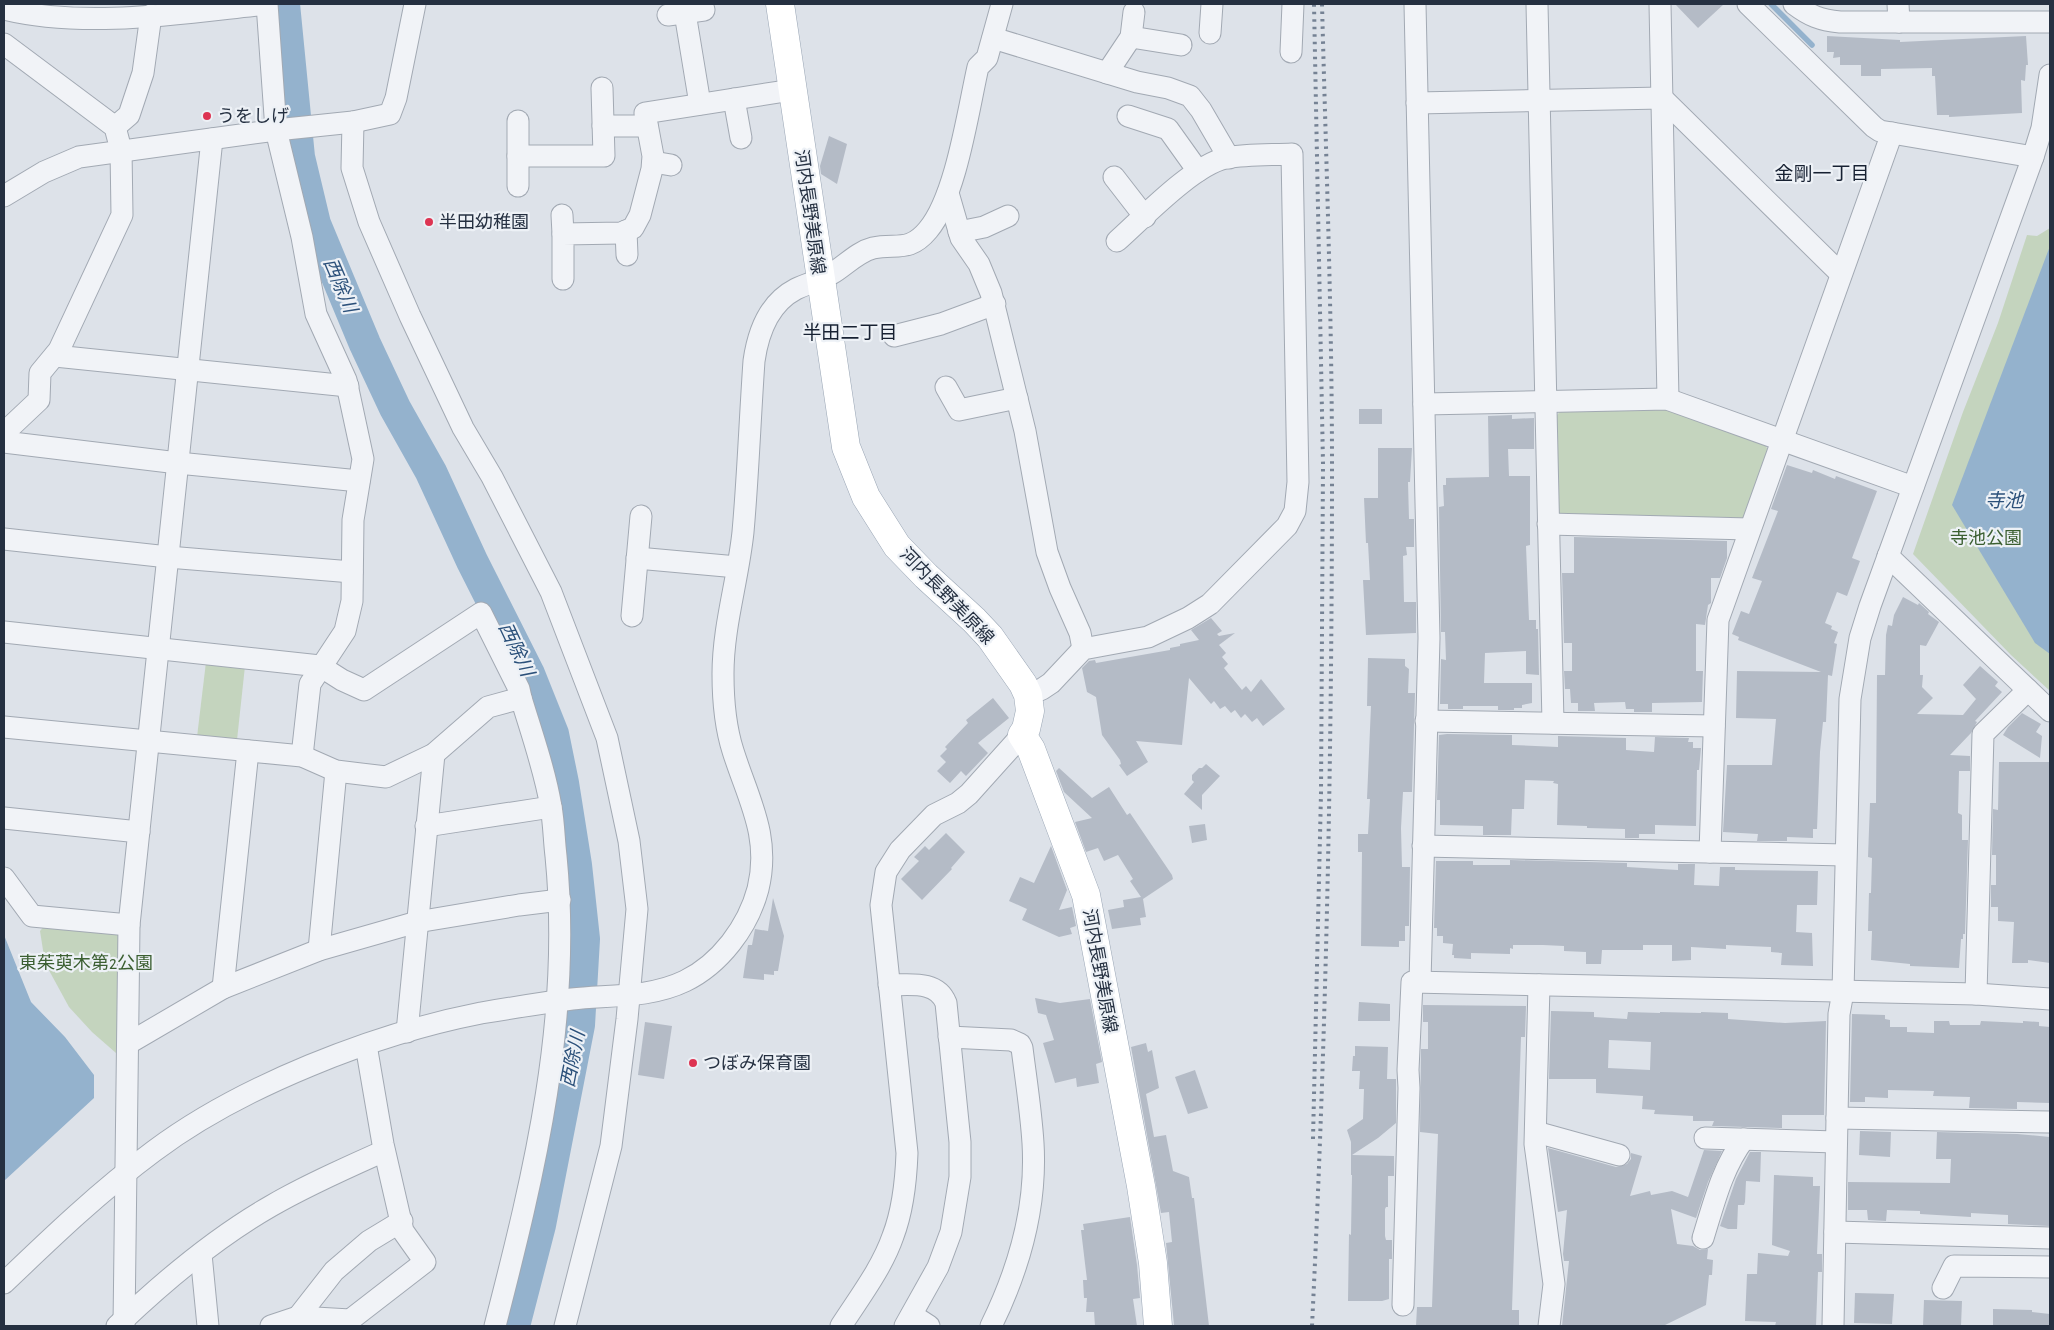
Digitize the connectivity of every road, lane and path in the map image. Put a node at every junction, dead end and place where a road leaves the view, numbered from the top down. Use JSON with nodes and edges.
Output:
{"nodes":[{"id":1,"x":266,"y":4,"type":"edge"},
{"id":2,"x":414,"y":4,"type":"edge"},
{"id":3,"x":780,"y":4,"type":"edge"},
{"id":4,"x":1002,"y":4,"type":"edge"},
{"id":5,"x":1212,"y":4,"type":"edge"},
{"id":6,"x":1293,"y":4,"type":"edge"},
{"id":7,"x":1415,"y":4,"type":"edge"},
{"id":8,"x":1537,"y":4,"type":"edge"},
{"id":9,"x":1660,"y":4,"type":"edge"},
{"id":10,"x":1748,"y":4,"type":"edge"},
{"id":11,"x":1794,"y":4,"type":"edge"},
{"id":12,"x":2050,"y":4,"type":"edge"},
{"id":13,"x":4,"y":9,"type":"edge"},
{"id":14,"x":1134,"y":12,"type":"dead end"},
{"id":15,"x":686,"y":13,"type":"dead end"},
{"id":16,"x":1899,"y":13,"type":"edge"},
{"id":17,"x":151,"y":15,"type":"junction"},
{"id":18,"x":2050,"y":20,"type":"edge"},
{"id":19,"x":1210,"y":32,"type":"dead end"},
{"id":20,"x":993,"y":38,"type":"junction"},
{"id":21,"x":1131,"y":38,"type":"junction"},
{"id":22,"x":4,"y":44,"type":"edge"},
{"id":23,"x":1181,"y":45,"type":"dead end"},
{"id":24,"x":1291,"y":52,"type":"dead end"},
{"id":25,"x":1107,"y":73,"type":"junction"},
{"id":26,"x":2050,"y":75,"type":"edge"},
{"id":27,"x":602,"y":88,"type":"dead end"},
{"id":28,"x":792,"y":90,"type":"junction"},
{"id":29,"x":1662,"y":98,"type":"junction"},
{"id":30,"x":734,"y":99,"type":"junction"},
{"id":31,"x":1539,"y":100,"type":"junction"},
{"id":32,"x":1417,"y":103,"type":"junction"},
{"id":33,"x":700,"y":104,"type":"junction"},
{"id":34,"x":1128,"y":116,"type":"dead end"},
{"id":35,"x":518,"y":121,"type":"dead end"},
{"id":36,"x":347,"y":123,"type":"junction"},
{"id":37,"x":604,"y":126,"type":"junction"},
{"id":38,"x":648,"y":126,"type":"junction"},
{"id":39,"x":115,"y":127,"type":"junction"},
{"id":40,"x":283,"y":130,"type":"junction"},
{"id":41,"x":1892,"y":133,"type":"junction"},
{"id":42,"x":741,"y":138,"type":"dead end"},
{"id":43,"x":212,"y":139,"type":"junction"},
{"id":44,"x":121,"y":150,"type":"junction"},
{"id":45,"x":518,"y":156,"type":"junction"},
{"id":46,"x":2033,"y":157,"type":"junction"},
{"id":47,"x":1229,"y":158,"type":"junction"},
{"id":48,"x":1198,"y":171,"type":"junction"},
{"id":49,"x":1114,"y":177,"type":"dead end"},
{"id":50,"x":518,"y":186,"type":"dead end"},
{"id":51,"x":948,"y":193,"type":"junction"},
{"id":52,"x":4,"y":196,"type":"edge"},
{"id":53,"x":1008,"y":216,"type":"dead end"},
{"id":54,"x":1145,"y":217,"type":"junction"},
{"id":55,"x":626,"y":231,"type":"junction"},
{"id":56,"x":959,"y":232,"type":"junction"},
{"id":57,"x":1117,"y":241,"type":"dead end"},
{"id":58,"x":627,"y":255,"type":"dead end"},
{"id":59,"x":1841,"y":274,"type":"junction"},
{"id":60,"x":563,"y":279,"type":"dead end"},
{"id":61,"x":820,"y":281,"type":"junction"},
{"id":62,"x":994,"y":304,"type":"junction"},
{"id":63,"x":894,"y":336,"type":"dead end"},
{"id":64,"x":54,"y":356,"type":"junction"},
{"id":65,"x":187,"y":369,"type":"junction"},
{"id":66,"x":348,"y":386,"type":"junction"},
{"id":67,"x":946,"y":387,"type":"dead end"},
{"id":68,"x":1017,"y":398,"type":"junction"},
{"id":69,"x":1668,"y":399,"type":"junction"},
{"id":70,"x":1545,"y":402,"type":"junction"},
{"id":71,"x":1424,"y":404,"type":"junction"},
{"id":72,"x":4,"y":433,"type":"edge"},
{"id":73,"x":1781,"y":440,"type":"junction"},
{"id":74,"x":4,"y":442,"type":"edge"},
{"id":75,"x":178,"y":463,"type":"junction"},
{"id":76,"x":359,"y":481,"type":"junction"},
{"id":77,"x":1913,"y":487,"type":"junction"},
{"id":78,"x":641,"y":516,"type":"dead end"},
{"id":79,"x":1548,"y":524,"type":"junction"},
{"id":80,"x":1750,"y":529,"type":"junction"},
{"id":81,"x":4,"y":540,"type":"edge"},
{"id":82,"x":1888,"y":556,"type":"junction"},
{"id":83,"x":168,"y":557,"type":"junction"},
{"id":84,"x":638,"y":558,"type":"junction"},
{"id":85,"x":737,"y":567,"type":"junction"},
{"id":86,"x":352,"y":572,"type":"junction"},
{"id":87,"x":632,"y":616,"type":"dead end"},
{"id":88,"x":4,"y":632,"type":"edge"},
{"id":89,"x":158,"y":647,"type":"junction"},
{"id":90,"x":1083,"y":649,"type":"junction"},
{"id":91,"x":320,"y":666,"type":"junction"},
{"id":92,"x":2028,"y":690,"type":"junction"},
{"id":93,"x":1028,"y":695,"type":"junction"},
{"id":94,"x":520,"y":698,"type":"junction"},
{"id":95,"x":2050,"y":711,"type":"edge"},
{"id":96,"x":1426,"y":720,"type":"junction"},
{"id":97,"x":1553,"y":723,"type":"junction"},
{"id":98,"x":1714,"y":726,"type":"junction"},
{"id":99,"x":4,"y":727,"type":"edge"},
{"id":100,"x":1022,"y":735,"type":"junction"},
{"id":101,"x":149,"y":742,"type":"junction"},
{"id":102,"x":248,"y":751,"type":"junction"},
{"id":103,"x":434,"y":754,"type":"junction"},
{"id":104,"x":302,"y":756,"type":"junction"},
{"id":105,"x":336,"y":771,"type":"junction"},
{"id":106,"x":551,"y":807,"type":"junction"},
{"id":107,"x":4,"y":818,"type":"edge"},
{"id":108,"x":426,"y":826,"type":"junction"},
{"id":109,"x":139,"y":832,"type":"junction"},
{"id":110,"x":1423,"y":846,"type":"junction"},
{"id":111,"x":1710,"y":852,"type":"junction"},
{"id":112,"x":1845,"y":855,"type":"junction"},
{"id":113,"x":4,"y":878,"type":"edge"},
{"id":114,"x":560,"y":900,"type":"junction"},
{"id":115,"x":417,"y":922,"type":"junction"},
{"id":116,"x":129,"y":924,"type":"junction"},
{"id":117,"x":319,"y":950,"type":"junction"},
{"id":118,"x":1420,"y":982,"type":"junction"},
{"id":119,"x":889,"y":984,"type":"junction"},
{"id":120,"x":1538,"y":985,"type":"junction"},
{"id":121,"x":224,"y":988,"type":"junction"},
{"id":122,"x":1843,"y":992,"type":"junction"},
{"id":123,"x":1976,"y":994,"type":"junction"},
{"id":124,"x":626,"y":995,"type":"junction"},
{"id":125,"x":2050,"y":998,"type":"edge"},
{"id":126,"x":562,"y":1001,"type":"junction"},
{"id":127,"x":407,"y":1032,"type":"junction"},
{"id":128,"x":948,"y":1037,"type":"junction"},
{"id":129,"x":129,"y":1043,"type":"junction"},
{"id":130,"x":366,"y":1045,"type":"junction"},
{"id":131,"x":1837,"y":1118,"type":"junction"},
{"id":132,"x":2050,"y":1122,"type":"edge"},
{"id":133,"x":1536,"y":1132,"type":"junction"},
{"id":134,"x":1705,"y":1138,"type":"dead end"},
{"id":135,"x":1744,"y":1139,"type":"junction"},
{"id":136,"x":1836,"y":1142,"type":"junction"},
{"id":137,"x":384,"y":1151,"type":"junction"},
{"id":138,"x":1618,"y":1155,"type":"dead end"},
{"id":139,"x":125,"y":1174,"type":"junction"},
{"id":140,"x":402,"y":1221,"type":"junction"},
{"id":141,"x":1835,"y":1232,"type":"junction"},
{"id":142,"x":1703,"y":1238,"type":"dead end"},
{"id":143,"x":2050,"y":1238,"type":"edge"},
{"id":144,"x":201,"y":1254,"type":"junction"},
{"id":145,"x":2050,"y":1267,"type":"edge"},
{"id":146,"x":4,"y":1283,"type":"edge"},
{"id":147,"x":1943,"y":1288,"type":"dead end"},
{"id":148,"x":1402,"y":1305,"type":"dead end"},
{"id":149,"x":298,"y":1317,"type":"junction"},
{"id":150,"x":916,"y":1323,"type":"edge"},
{"id":151,"x":122,"y":1324,"type":"edge"},
{"id":152,"x":208,"y":1326,"type":"edge"},
{"id":153,"x":270,"y":1326,"type":"edge"},
{"id":154,"x":495,"y":1326,"type":"edge"},
{"id":155,"x":565,"y":1326,"type":"edge"},
{"id":156,"x":841,"y":1326,"type":"edge"},
{"id":157,"x":991,"y":1326,"type":"edge"},
{"id":158,"x":1158,"y":1326,"type":"edge"},
{"id":159,"x":1549,"y":1326,"type":"edge"},
{"id":160,"x":1833,"y":1326,"type":"edge"}],
"edges":[{"from":1,"to":17,"type":"street"},
{"from":1,"to":40,"type":"street"},
{"from":2,"to":36,"type":"street"},
{"from":3,"to":28,"type":"main road","name":"河内長野美原線"},
{"from":4,"to":20,"type":"street"},
{"from":5,"to":19,"type":"street"},
{"from":6,"to":24,"type":"street"},
{"from":7,"to":32,"type":"street"},
{"from":8,"to":31,"type":"street"},
{"from":9,"to":29,"type":"street"},
{"from":10,"to":41,"type":"street"},
{"from":11,"to":16,"type":"street"},
{"from":12,"to":18,"type":"street"},
{"from":13,"to":17,"type":"street"},
{"from":14,"to":21,"type":"street"},
{"from":15,"to":33,"type":"street"},
{"from":16,"to":18,"type":"street"},
{"from":17,"to":39,"type":"street"},
{"from":20,"to":25,"type":"street"},
{"from":20,"to":51,"type":"street"},
{"from":21,"to":23,"type":"street"},
{"from":21,"to":25,"type":"street"},
{"from":22,"to":39,"type":"street"},
{"from":25,"to":47,"type":"street"},
{"from":26,"to":46,"type":"street"},
{"from":27,"to":37,"type":"street"},
{"from":28,"to":30,"type":"street"},
{"from":28,"to":61,"type":"main road","name":"河内長野美原線"},
{"from":29,"to":31,"type":"street"},
{"from":29,"to":59,"type":"street"},
{"from":29,"to":69,"type":"street"},
{"from":30,"to":33,"type":"street"},
{"from":30,"to":42,"type":"street"},
{"from":31,"to":32,"type":"street"},
{"from":31,"to":70,"type":"street"},
{"from":32,"to":71,"type":"street"},
{"from":33,"to":38,"type":"street"},
{"from":34,"to":48,"type":"street"},
{"from":35,"to":45,"type":"street"},
{"from":36,"to":40,"type":"street"},
{"from":36,"to":124,"type":"street"},
{"from":37,"to":38,"type":"street"},
{"from":37,"to":45,"type":"street"},
{"from":38,"to":55,"type":"street"},
{"from":39,"to":44,"type":"street"},
{"from":40,"to":43,"type":"street"},
{"from":40,"to":66,"type":"street"},
{"from":41,"to":46,"type":"street"},
{"from":41,"to":59,"type":"street"},
{"from":43,"to":44,"type":"street"},
{"from":43,"to":65,"type":"street"},
{"from":44,"to":52,"type":"street"},
{"from":44,"to":64,"type":"street"},
{"from":45,"to":50,"type":"street"},
{"from":46,"to":77,"type":"street"},
{"from":47,"to":48,"type":"street"},
{"from":47,"to":90,"type":"street"},
{"from":48,"to":54,"type":"street"},
{"from":49,"to":54,"type":"street"},
{"from":51,"to":56,"type":"street"},
{"from":51,"to":61,"type":"street"},
{"from":53,"to":56,"type":"street"},
{"from":54,"to":57,"type":"street"},
{"from":55,"to":58,"type":"street"},
{"from":55,"to":60,"type":"street"},
{"from":56,"to":62,"type":"street"},
{"from":59,"to":73,"type":"street"},
{"from":61,"to":85,"type":"street"},
{"from":61,"to":93,"type":"main road","name":"河内長野美原線"},
{"from":62,"to":63,"type":"street"},
{"from":62,"to":68,"type":"street"},
{"from":64,"to":65,"type":"street"},
{"from":64,"to":72,"type":"street"},
{"from":65,"to":66,"type":"street"},
{"from":65,"to":75,"type":"street"},
{"from":66,"to":76,"type":"street"},
{"from":67,"to":68,"type":"street"},
{"from":68,"to":90,"type":"street"},
{"from":69,"to":70,"type":"street"},
{"from":69,"to":73,"type":"street"},
{"from":70,"to":71,"type":"street"},
{"from":70,"to":79,"type":"street"},
{"from":71,"to":96,"type":"street"},
{"from":73,"to":77,"type":"street"},
{"from":73,"to":80,"type":"street"},
{"from":74,"to":75,"type":"street"},
{"from":75,"to":76,"type":"street"},
{"from":75,"to":83,"type":"street"},
{"from":76,"to":86,"type":"street"},
{"from":77,"to":82,"type":"street"},
{"from":78,"to":84,"type":"street"},
{"from":79,"to":80,"type":"street"},
{"from":79,"to":97,"type":"street"},
{"from":80,"to":98,"type":"street"},
{"from":81,"to":83,"type":"street"},
{"from":82,"to":92,"type":"street"},
{"from":82,"to":112,"type":"street"},
{"from":83,"to":86,"type":"street"},
{"from":83,"to":89,"type":"street"},
{"from":84,"to":85,"type":"street"},
{"from":84,"to":87,"type":"street"},
{"from":85,"to":124,"type":"street"},
{"from":86,"to":91,"type":"street"},
{"from":88,"to":89,"type":"street"},
{"from":89,"to":91,"type":"street"},
{"from":89,"to":101,"type":"street"},
{"from":90,"to":93,"type":"street"},
{"from":91,"to":94,"type":"street"},
{"from":91,"to":104,"type":"street"},
{"from":92,"to":95,"type":"street"},
{"from":92,"to":123,"type":"street"},
{"from":93,"to":100,"type":"main road","name":"河内長野美原線"},
{"from":94,"to":103,"type":"street"},
{"from":94,"to":106,"type":"street"},
{"from":96,"to":97,"type":"street"},
{"from":96,"to":110,"type":"street"},
{"from":97,"to":98,"type":"street"},
{"from":98,"to":111,"type":"street"},
{"from":99,"to":101,"type":"street"},
{"from":100,"to":119,"type":"street"},
{"from":100,"to":158,"type":"main road","name":"河内長野美原線"},
{"from":101,"to":102,"type":"street"},
{"from":101,"to":109,"type":"street"},
{"from":102,"to":104,"type":"street"},
{"from":102,"to":121,"type":"street"},
{"from":103,"to":105,"type":"street"},
{"from":103,"to":108,"type":"street"},
{"from":104,"to":105,"type":"street"},
{"from":105,"to":117,"type":"street"},
{"from":106,"to":108,"type":"street"},
{"from":106,"to":114,"type":"street"},
{"from":107,"to":109,"type":"street"},
{"from":108,"to":115,"type":"street"},
{"from":109,"to":116,"type":"street"},
{"from":110,"to":111,"type":"street"},
{"from":110,"to":118,"type":"street"},
{"from":111,"to":112,"type":"street"},
{"from":112,"to":122,"type":"street"},
{"from":113,"to":116,"type":"street"},
{"from":114,"to":115,"type":"street"},
{"from":114,"to":126,"type":"street"},
{"from":115,"to":117,"type":"street"},
{"from":115,"to":127,"type":"street"},
{"from":116,"to":129,"type":"street"},
{"from":117,"to":121,"type":"street"},
{"from":118,"to":120,"type":"street"},
{"from":118,"to":148,"type":"street"},
{"from":119,"to":128,"type":"street"},
{"from":119,"to":156,"type":"street"},
{"from":120,"to":122,"type":"street"},
{"from":120,"to":133,"type":"street"},
{"from":121,"to":129,"type":"street"},
{"from":122,"to":123,"type":"street"},
{"from":122,"to":131,"type":"street"},
{"from":123,"to":125,"type":"street"},
{"from":124,"to":126,"type":"street"},
{"from":124,"to":155,"type":"street"},
{"from":126,"to":127,"type":"street"},
{"from":126,"to":154,"type":"street"},
{"from":127,"to":130,"type":"street"},
{"from":128,"to":150,"type":"street"},
{"from":128,"to":157,"type":"street"},
{"from":129,"to":139,"type":"street"},
{"from":130,"to":137,"type":"street"},
{"from":130,"to":139,"type":"street"},
{"from":131,"to":132,"type":"street"},
{"from":131,"to":136,"type":"street"},
{"from":133,"to":138,"type":"street"},
{"from":133,"to":159,"type":"street"},
{"from":134,"to":135,"type":"street"},
{"from":135,"to":136,"type":"street"},
{"from":135,"to":142,"type":"street"},
{"from":136,"to":141,"type":"street"},
{"from":137,"to":140,"type":"street"},
{"from":137,"to":144,"type":"street"},
{"from":139,"to":146,"type":"street"},
{"from":139,"to":151,"type":"street"},
{"from":140,"to":149,"type":"street"},
{"from":140,"to":149,"type":"street"},
{"from":141,"to":143,"type":"street"},
{"from":141,"to":160,"type":"street"},
{"from":144,"to":151,"type":"street"},
{"from":144,"to":152,"type":"street"},
{"from":145,"to":147,"type":"street"},
{"from":149,"to":153,"type":"street"}]}
